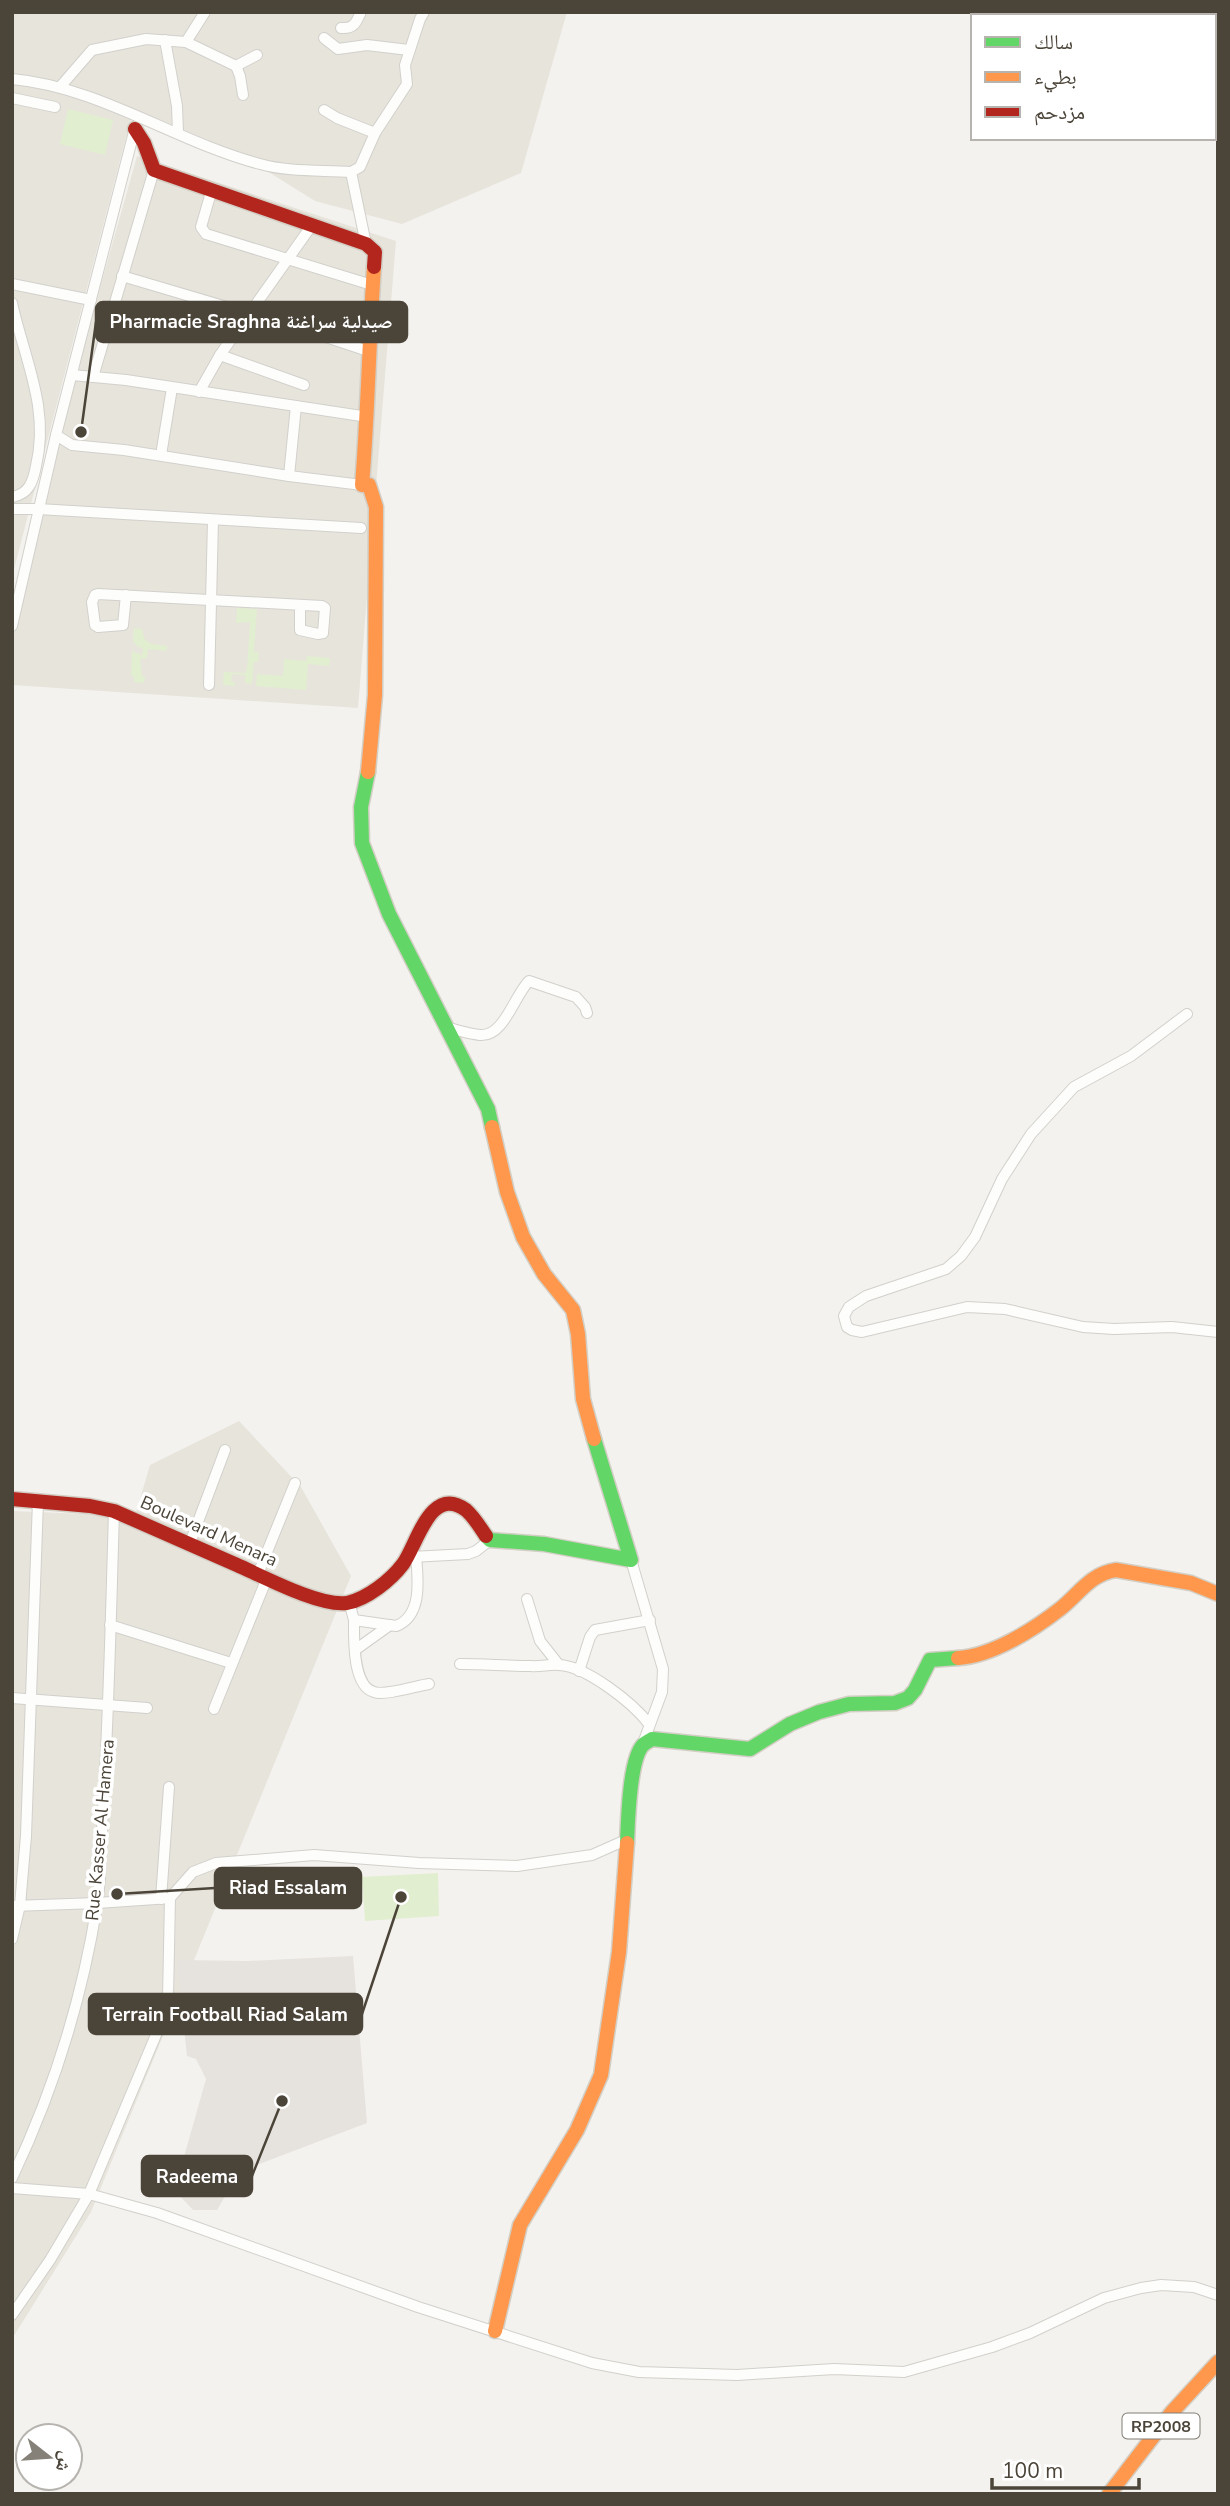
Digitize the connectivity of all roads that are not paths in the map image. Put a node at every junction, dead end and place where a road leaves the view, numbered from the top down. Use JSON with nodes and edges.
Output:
{"nodes":[{"id":1,"x":205,"y":12,"type":"edge"},
{"id":2,"x":361,"y":12,"type":"edge"},
{"id":3,"x":419,"y":14,"type":"edge"},
{"id":4,"x":341,"y":28,"type":"dead end"},
{"id":5,"x":324,"y":38,"type":"dead end"},
{"id":6,"x":165,"y":40,"type":"junction"},
{"id":7,"x":186,"y":42,"type":"junction"},
{"id":8,"x":409,"y":50,"type":"junction"},
{"id":9,"x":257,"y":55,"type":"dead end"},
{"id":10,"x":236,"y":66,"type":"junction"},
{"id":11,"x":12,"y":79,"type":"edge"},
{"id":12,"x":60,"y":88,"type":"junction"},
{"id":13,"x":243,"y":95,"type":"dead end"},
{"id":14,"x":12,"y":98,"type":"edge"},
{"id":15,"x":55,"y":107,"type":"dead end"},
{"id":16,"x":324,"y":110,"type":"dead end"},
{"id":17,"x":135,"y":123,"type":"junction"},
{"id":18,"x":178,"y":133,"type":"junction"},
{"id":19,"x":375,"y":133,"type":"junction"},
{"id":20,"x":154,"y":170,"type":"junction"},
{"id":21,"x":351,"y":172,"type":"junction"},
{"id":22,"x":212,"y":189,"type":"junction"},
{"id":23,"x":312,"y":225,"type":"junction"},
{"id":24,"x":366,"y":244,"type":"junction"},
{"id":25,"x":289,"y":258,"type":"junction"},
{"id":26,"x":122,"y":276,"type":"junction"},
{"id":27,"x":12,"y":284,"type":"edge"},
{"id":28,"x":372,"y":285,"type":"junction"},
{"id":29,"x":91,"y":300,"type":"junction"},
{"id":30,"x":12,"y":306,"type":"edge"},
{"id":31,"x":249,"y":314,"type":"junction"},
{"id":32,"x":368,"y":351,"type":"junction"},
{"id":33,"x":220,"y":355,"type":"junction"},
{"id":34,"x":72,"y":375,"type":"junction"},
{"id":35,"x":93,"y":377,"type":"junction"},
{"id":36,"x":304,"y":385,"type":"dead end"},
{"id":37,"x":172,"y":388,"type":"junction"},
{"id":38,"x":199,"y":392,"type":"junction"},
{"id":39,"x":296,"y":406,"type":"junction"},
{"id":40,"x":368,"y":416,"type":"junction"},
{"id":41,"x":57,"y":435,"type":"junction"},
{"id":42,"x":161,"y":455,"type":"junction"},
{"id":43,"x":289,"y":476,"type":"junction"},
{"id":44,"x":362,"y":485,"type":"junction"},
{"id":45,"x":12,"y":498,"type":"edge"},
{"id":46,"x":12,"y":509,"type":"edge"},
{"id":47,"x":38,"y":509,"type":"junction"},
{"id":48,"x":213,"y":520,"type":"junction"},
{"id":49,"x":361,"y":528,"type":"dead end"},
{"id":50,"x":126,"y":595,"type":"dead end"},
{"id":51,"x":211,"y":599,"type":"junction"},
{"id":52,"x":300,"y":605,"type":"dead end"},
{"id":53,"x":12,"y":626,"type":"edge"},
{"id":54,"x":209,"y":685,"type":"dead end"},
{"id":55,"x":587,"y":1013,"type":"dead end"},
{"id":56,"x":1187,"y":1014,"type":"dead end"},
{"id":57,"x":448,"y":1028,"type":"junction"},
{"id":58,"x":1218,"y":1332,"type":"edge"},
{"id":59,"x":225,"y":1450,"type":"dead end"},
{"id":60,"x":295,"y":1483,"type":"dead end"},
{"id":61,"x":12,"y":1499,"type":"edge"},
{"id":62,"x":38,"y":1501,"type":"junction"},
{"id":63,"x":114,"y":1511,"type":"junction"},
{"id":64,"x":490,"y":1540,"type":"junction"},
{"id":65,"x":190,"y":1543,"type":"junction"},
{"id":66,"x":412,"y":1557,"type":"junction"},
{"id":67,"x":631,"y":1560,"type":"junction"},
{"id":68,"x":262,"y":1576,"type":"junction"},
{"id":69,"x":1218,"y":1594,"type":"edge"},
{"id":70,"x":527,"y":1600,"type":"dead end"},
{"id":71,"x":349,"y":1602,"type":"junction"},
{"id":72,"x":354,"y":1620,"type":"junction"},
{"id":73,"x":650,"y":1620,"type":"junction"},
{"id":74,"x":110,"y":1625,"type":"junction"},
{"id":75,"x":390,"y":1625,"type":"junction"},
{"id":76,"x":355,"y":1650,"type":"junction"},
{"id":77,"x":231,"y":1663,"type":"junction"},
{"id":78,"x":460,"y":1664,"type":"dead end"},
{"id":79,"x":559,"y":1665,"type":"junction"},
{"id":80,"x":579,"y":1671,"type":"junction"},
{"id":81,"x":429,"y":1684,"type":"dead end"},
{"id":82,"x":12,"y":1698,"type":"edge"},
{"id":83,"x":32,"y":1700,"type":"junction"},
{"id":84,"x":108,"y":1705,"type":"junction"},
{"id":85,"x":147,"y":1708,"type":"dead end"},
{"id":86,"x":214,"y":1709,"type":"dead end"},
{"id":87,"x":649,"y":1724,"type":"junction"},
{"id":88,"x":642,"y":1746,"type":"junction"},
{"id":89,"x":169,"y":1787,"type":"dead end"},
{"id":90,"x":628,"y":1839,"type":"junction"},
{"id":91,"x":166,"y":1898,"type":"junction"},
{"id":92,"x":97,"y":1903,"type":"junction"},
{"id":93,"x":16,"y":1905,"type":"edge"},
{"id":94,"x":12,"y":1939,"type":"edge"},
{"id":95,"x":12,"y":2178,"type":"edge"},
{"id":96,"x":12,"y":2189,"type":"edge"},
{"id":97,"x":89,"y":2194,"type":"junction"},
{"id":98,"x":1218,"y":2295,"type":"edge"},
{"id":99,"x":12,"y":2315,"type":"edge"},
{"id":100,"x":495,"y":2330,"type":"junction"},
{"id":101,"x":1218,"y":2362,"type":"edge"},
{"id":102,"x":1109,"y":2494,"type":"edge"}],
"edges":[{"from":1,"to":7,"type":"street"},
{"from":2,"to":4,"type":"street"},
{"from":3,"to":8,"type":"street"},
{"from":5,"to":8,"type":"street"},
{"from":6,"to":7,"type":"street"},
{"from":6,"to":12,"type":"street"},
{"from":6,"to":18,"type":"street"},
{"from":7,"to":10,"type":"street"},
{"from":8,"to":19,"type":"street"},
{"from":9,"to":10,"type":"street"},
{"from":10,"to":13,"type":"street"},
{"from":11,"to":12,"type":"street"},
{"from":12,"to":17,"type":"street"},
{"from":14,"to":15,"type":"street"},
{"from":16,"to":19,"type":"street"},
{"from":17,"to":18,"type":"street"},
{"from":17,"to":20,"type":"main road"},
{"from":17,"to":29,"type":"street"},
{"from":18,"to":21,"type":"street"},
{"from":19,"to":21,"type":"street"},
{"from":20,"to":22,"type":"main road"},
{"from":20,"to":26,"type":"street"},
{"from":21,"to":24,"type":"street"},
{"from":22,"to":23,"type":"main road"},
{"from":22,"to":25,"type":"street"},
{"from":23,"to":24,"type":"main road"},
{"from":23,"to":25,"type":"street"},
{"from":24,"to":28,"type":"main road"},
{"from":25,"to":28,"type":"street"},
{"from":25,"to":31,"type":"street"},
{"from":26,"to":31,"type":"street"},
{"from":26,"to":35,"type":"street"},
{"from":27,"to":29,"type":"street"},
{"from":28,"to":32,"type":"main road"},
{"from":29,"to":34,"type":"street"},
{"from":30,"to":45,"type":"street"},
{"from":31,"to":32,"type":"street"},
{"from":31,"to":33,"type":"street"},
{"from":32,"to":40,"type":"main road"},
{"from":33,"to":36,"type":"street"},
{"from":33,"to":38,"type":"street"},
{"from":34,"to":35,"type":"street"},
{"from":34,"to":41,"type":"street"},
{"from":35,"to":37,"type":"street"},
{"from":37,"to":38,"type":"street"},
{"from":37,"to":42,"type":"street"},
{"from":38,"to":39,"type":"street"},
{"from":39,"to":40,"type":"street"},
{"from":39,"to":43,"type":"street"},
{"from":40,"to":44,"type":"main road"},
{"from":41,"to":42,"type":"street"},
{"from":41,"to":47,"type":"street"},
{"from":42,"to":43,"type":"street"},
{"from":43,"to":44,"type":"street"},
{"from":44,"to":57,"type":"main road"},
{"from":46,"to":47,"type":"street"},
{"from":47,"to":48,"type":"street"},
{"from":47,"to":53,"type":"street"},
{"from":48,"to":49,"type":"street"},
{"from":48,"to":51,"type":"street"},
{"from":50,"to":51,"type":"street"},
{"from":51,"to":52,"type":"street"},
{"from":51,"to":54,"type":"street"},
{"from":55,"to":57,"type":"street"},
{"from":56,"to":58,"type":"street"},
{"from":57,"to":67,"type":"main road"},
{"from":59,"to":65,"type":"street"},
{"from":60,"to":68,"type":"street"},
{"from":61,"to":62,"type":"main road","name":"Boulevard Menara"},
{"from":62,"to":63,"type":"main road","name":"Boulevard Menara"},
{"from":62,"to":83,"type":"street"},
{"from":63,"to":65,"type":"main road","name":"Boulevard Menara"},
{"from":63,"to":74,"type":"street","name":"Rue Kasser Al Hamera"},
{"from":64,"to":66,"type":"street"},
{"from":64,"to":66,"type":"main road"},
{"from":64,"to":67,"type":"main road"},
{"from":65,"to":68,"type":"main road","name":"Boulevard Menara"},
{"from":66,"to":71,"type":"main road"},
{"from":66,"to":75,"type":"street"},
{"from":67,"to":73,"type":"street"},
{"from":68,"to":71,"type":"main road","name":"Boulevard Menara"},
{"from":68,"to":77,"type":"street"},
{"from":69,"to":88,"type":"main road"},
{"from":70,"to":79,"type":"street"},
{"from":71,"to":72,"type":"street"},
{"from":72,"to":75,"type":"street"},
{"from":72,"to":76,"type":"street"},
{"from":73,"to":80,"type":"street"},
{"from":73,"to":87,"type":"street"},
{"from":74,"to":77,"type":"street"},
{"from":74,"to":84,"type":"street","name":"Rue Kasser Al Hamera"},
{"from":75,"to":76,"type":"street"},
{"from":76,"to":81,"type":"street"},
{"from":77,"to":86,"type":"street"},
{"from":78,"to":79,"type":"street"},
{"from":79,"to":80,"type":"street"},
{"from":80,"to":87,"type":"street"},
{"from":82,"to":83,"type":"street"},
{"from":83,"to":84,"type":"street"},
{"from":83,"to":93,"type":"street"},
{"from":84,"to":85,"type":"street"},
{"from":84,"to":92,"type":"street","name":"Rue Kasser Al Hamera"},
{"from":87,"to":88,"type":"street"},
{"from":88,"to":90,"type":"main road"},
{"from":89,"to":91,"type":"street"},
{"from":90,"to":91,"type":"street"},
{"from":90,"to":100,"type":"main road"},
{"from":91,"to":92,"type":"street"},
{"from":91,"to":97,"type":"street"},
{"from":92,"to":93,"type":"street"},
{"from":92,"to":95,"type":"street","name":"Rue Kasser Al Hamera"},
{"from":93,"to":94,"type":"street"},
{"from":96,"to":97,"type":"street"},
{"from":97,"to":99,"type":"street"},
{"from":97,"to":100,"type":"street"},
{"from":98,"to":100,"type":"street"},
{"from":101,"to":102,"type":"main road","number":"RP2008"}]}
